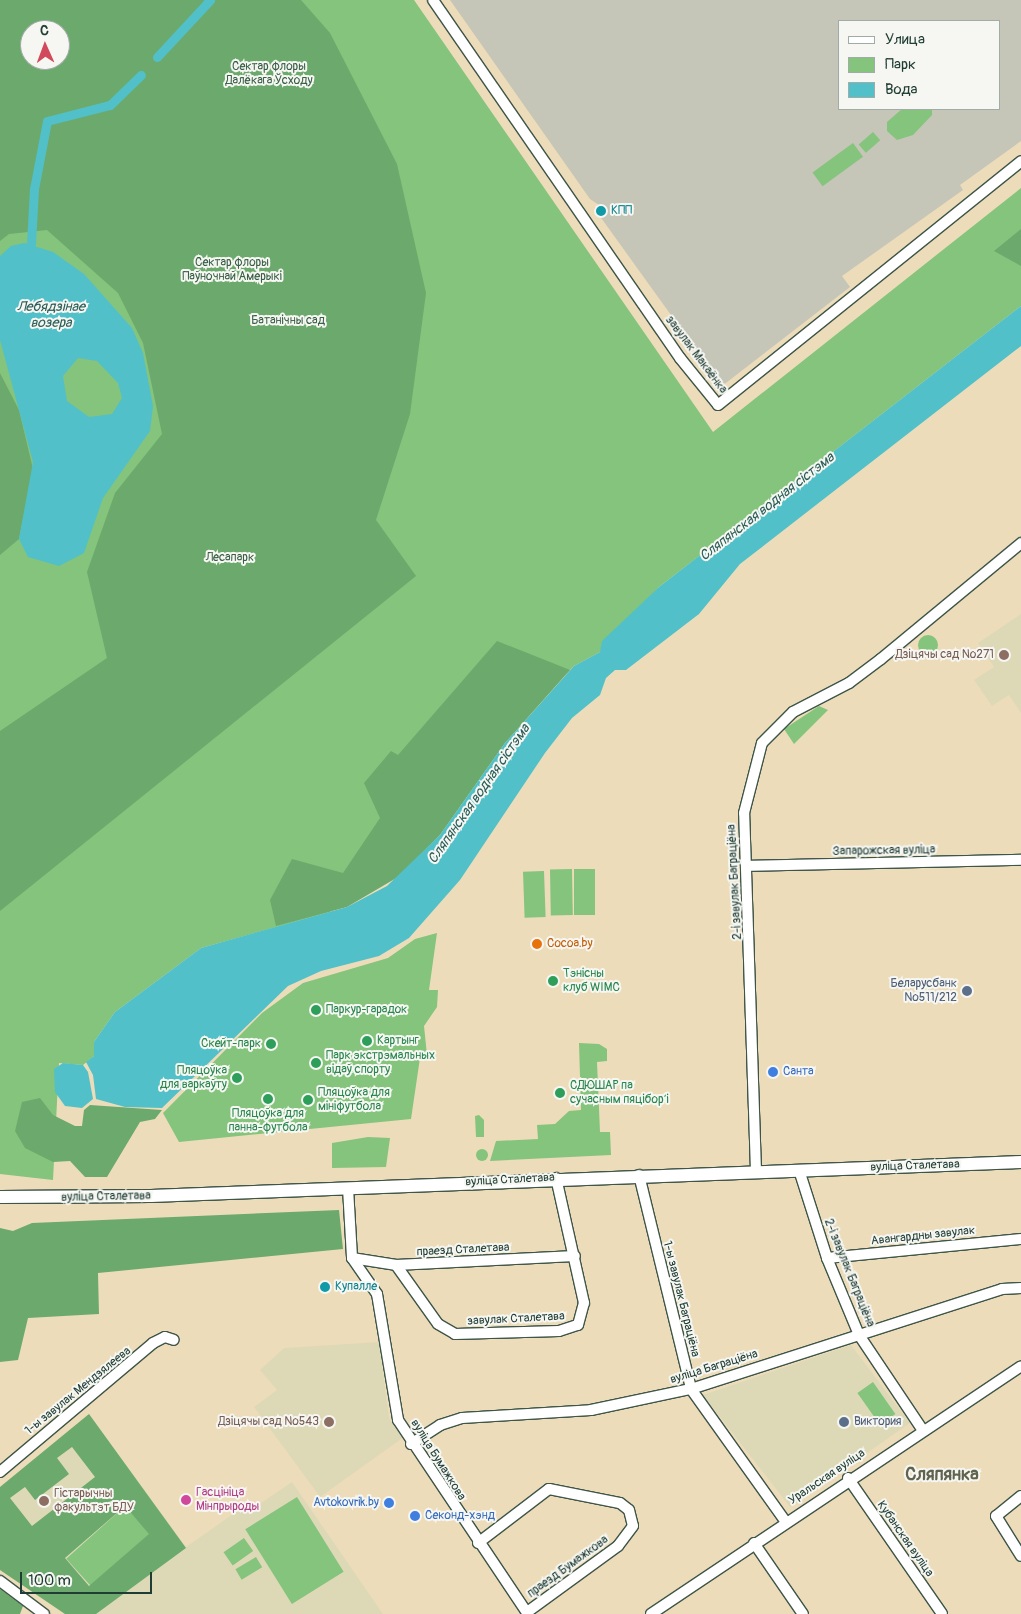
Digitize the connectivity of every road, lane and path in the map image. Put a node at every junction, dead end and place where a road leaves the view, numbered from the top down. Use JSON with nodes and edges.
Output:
{"nodes":[{"id":1,"x":433,"y":0,"type":"edge"},
{"id":2,"x":1021,"y":161,"type":"edge"},
{"id":3,"x":1021,"y":543,"type":"edge"},
{"id":4,"x":1021,"y":860,"type":"edge"},
{"id":5,"x":747,"y":866,"type":"junction"},
{"id":6,"x":1021,"y":1162,"type":"edge"},
{"id":7,"x":799,"y":1170,"type":"junction"},
{"id":8,"x":756,"y":1171,"type":"junction"},
{"id":9,"x":639,"y":1175,"type":"junction"},
{"id":10,"x":556,"y":1178,"type":"junction"},
{"id":11,"x":348,"y":1188,"type":"junction"},
{"id":12,"x":0,"y":1196,"type":"edge"},
{"id":13,"x":1021,"y":1239,"type":"edge"},
{"id":14,"x":575,"y":1256,"type":"junction"},
{"id":15,"x":352,"y":1258,"type":"junction"},
{"id":16,"x":827,"y":1258,"type":"junction"},
{"id":17,"x":396,"y":1266,"type":"junction"},
{"id":18,"x":1021,"y":1288,"type":"edge"},
{"id":19,"x":859,"y":1334,"type":"junction"},
{"id":20,"x":174,"y":1340,"type":"dead end"},
{"id":21,"x":1021,"y":1366,"type":"edge"},
{"id":22,"x":691,"y":1389,"type":"junction"},
{"id":23,"x":922,"y":1429,"type":"junction"},
{"id":24,"x":411,"y":1444,"type":"junction"},
{"id":25,"x":0,"y":1472,"type":"edge"},
{"id":26,"x":848,"y":1478,"type":"junction"},
{"id":27,"x":1021,"y":1496,"type":"edge"},
{"id":28,"x":785,"y":1520,"type":"junction"},
{"id":29,"x":478,"y":1543,"type":"junction"},
{"id":30,"x":754,"y":1543,"type":"junction"},
{"id":31,"x":1021,"y":1556,"type":"edge"},
{"id":32,"x":0,"y":1581,"type":"edge"},
{"id":33,"x":528,"y":1613,"type":"edge"},
{"id":34,"x":44,"y":1614,"type":"edge"},
{"id":35,"x":650,"y":1614,"type":"edge"},
{"id":36,"x":803,"y":1614,"type":"edge"},
{"id":37,"x":942,"y":1614,"type":"edge"}],
"edges":[{"from":1,"to":2,"type":"street","name":"завулак Макаёнка"},
{"from":3,"to":5,"type":"street","name":"2-і завулак Баграціёна"},
{"from":4,"to":5,"type":"street","name":"Запарожская вуліца"},
{"from":5,"to":8,"type":"street","name":"2-і завулак Баграціёна"},
{"from":6,"to":7,"type":"main road","name":"вуліца Сталетава"},
{"from":7,"to":8,"type":"main road","name":"вуліца Сталетава"},
{"from":7,"to":16,"type":"street","name":"2-і завулак Баграціёна"},
{"from":8,"to":9,"type":"main road","name":"вуліца Сталетава"},
{"from":9,"to":10,"type":"main road","name":"вуліца Сталетава"},
{"from":9,"to":22,"type":"street","name":"1-ы завулак Баграціёна"},
{"from":10,"to":11,"type":"main road","name":"вуліца Сталетава"},
{"from":10,"to":14,"type":"street","name":"завулак Сталетава"},
{"from":11,"to":12,"type":"main road","name":"вуліца Сталетава"},
{"from":11,"to":15,"type":"street"},
{"from":13,"to":16,"type":"street","name":"Авангардны завулак"},
{"from":14,"to":17,"type":"street","name":"праезд Сталетава"},
{"from":14,"to":17,"type":"street","name":"завулак Сталетава"},
{"from":15,"to":17,"type":"street","name":"праезд Сталетава"},
{"from":15,"to":24,"type":"street","name":"вуліца Бумажкова"},
{"from":16,"to":19,"type":"street","name":"2-і завулак Баграціёна"},
{"from":18,"to":19,"type":"street","name":"вуліца Баграціёна"},
{"from":19,"to":22,"type":"street","name":"вуліца Баграціёна"},
{"from":19,"to":23,"type":"street","name":"2-і завулак Баграціёна"},
{"from":20,"to":25,"type":"street","name":"1-ы завулак Мендзялеева"},
{"from":21,"to":23,"type":"street","name":"Уральская вуліца"},
{"from":22,"to":24,"type":"street","name":"вуліца Баграціёна"},
{"from":22,"to":28,"type":"street","name":"1-ы завулак Баграціёна"},
{"from":23,"to":26,"type":"street","name":"Уральская вуліца"},
{"from":24,"to":29,"type":"street","name":"вуліца Бумажкова"},
{"from":26,"to":28,"type":"street","name":"Уральская вуліца"},
{"from":26,"to":37,"type":"street","name":"Кубанская вуліца"},
{"from":27,"to":31,"type":"street"},
{"from":28,"to":30,"type":"street","name":"Уральская вуліца"},
{"from":29,"to":33,"type":"street","name":"вуліца Бумажкова"},
{"from":29,"to":33,"type":"street","name":"праезд Бумажкова"},
{"from":30,"to":35,"type":"street","name":"Уральская вуліца"},
{"from":30,"to":36,"type":"street"},
{"from":32,"to":34,"type":"street"}]}
